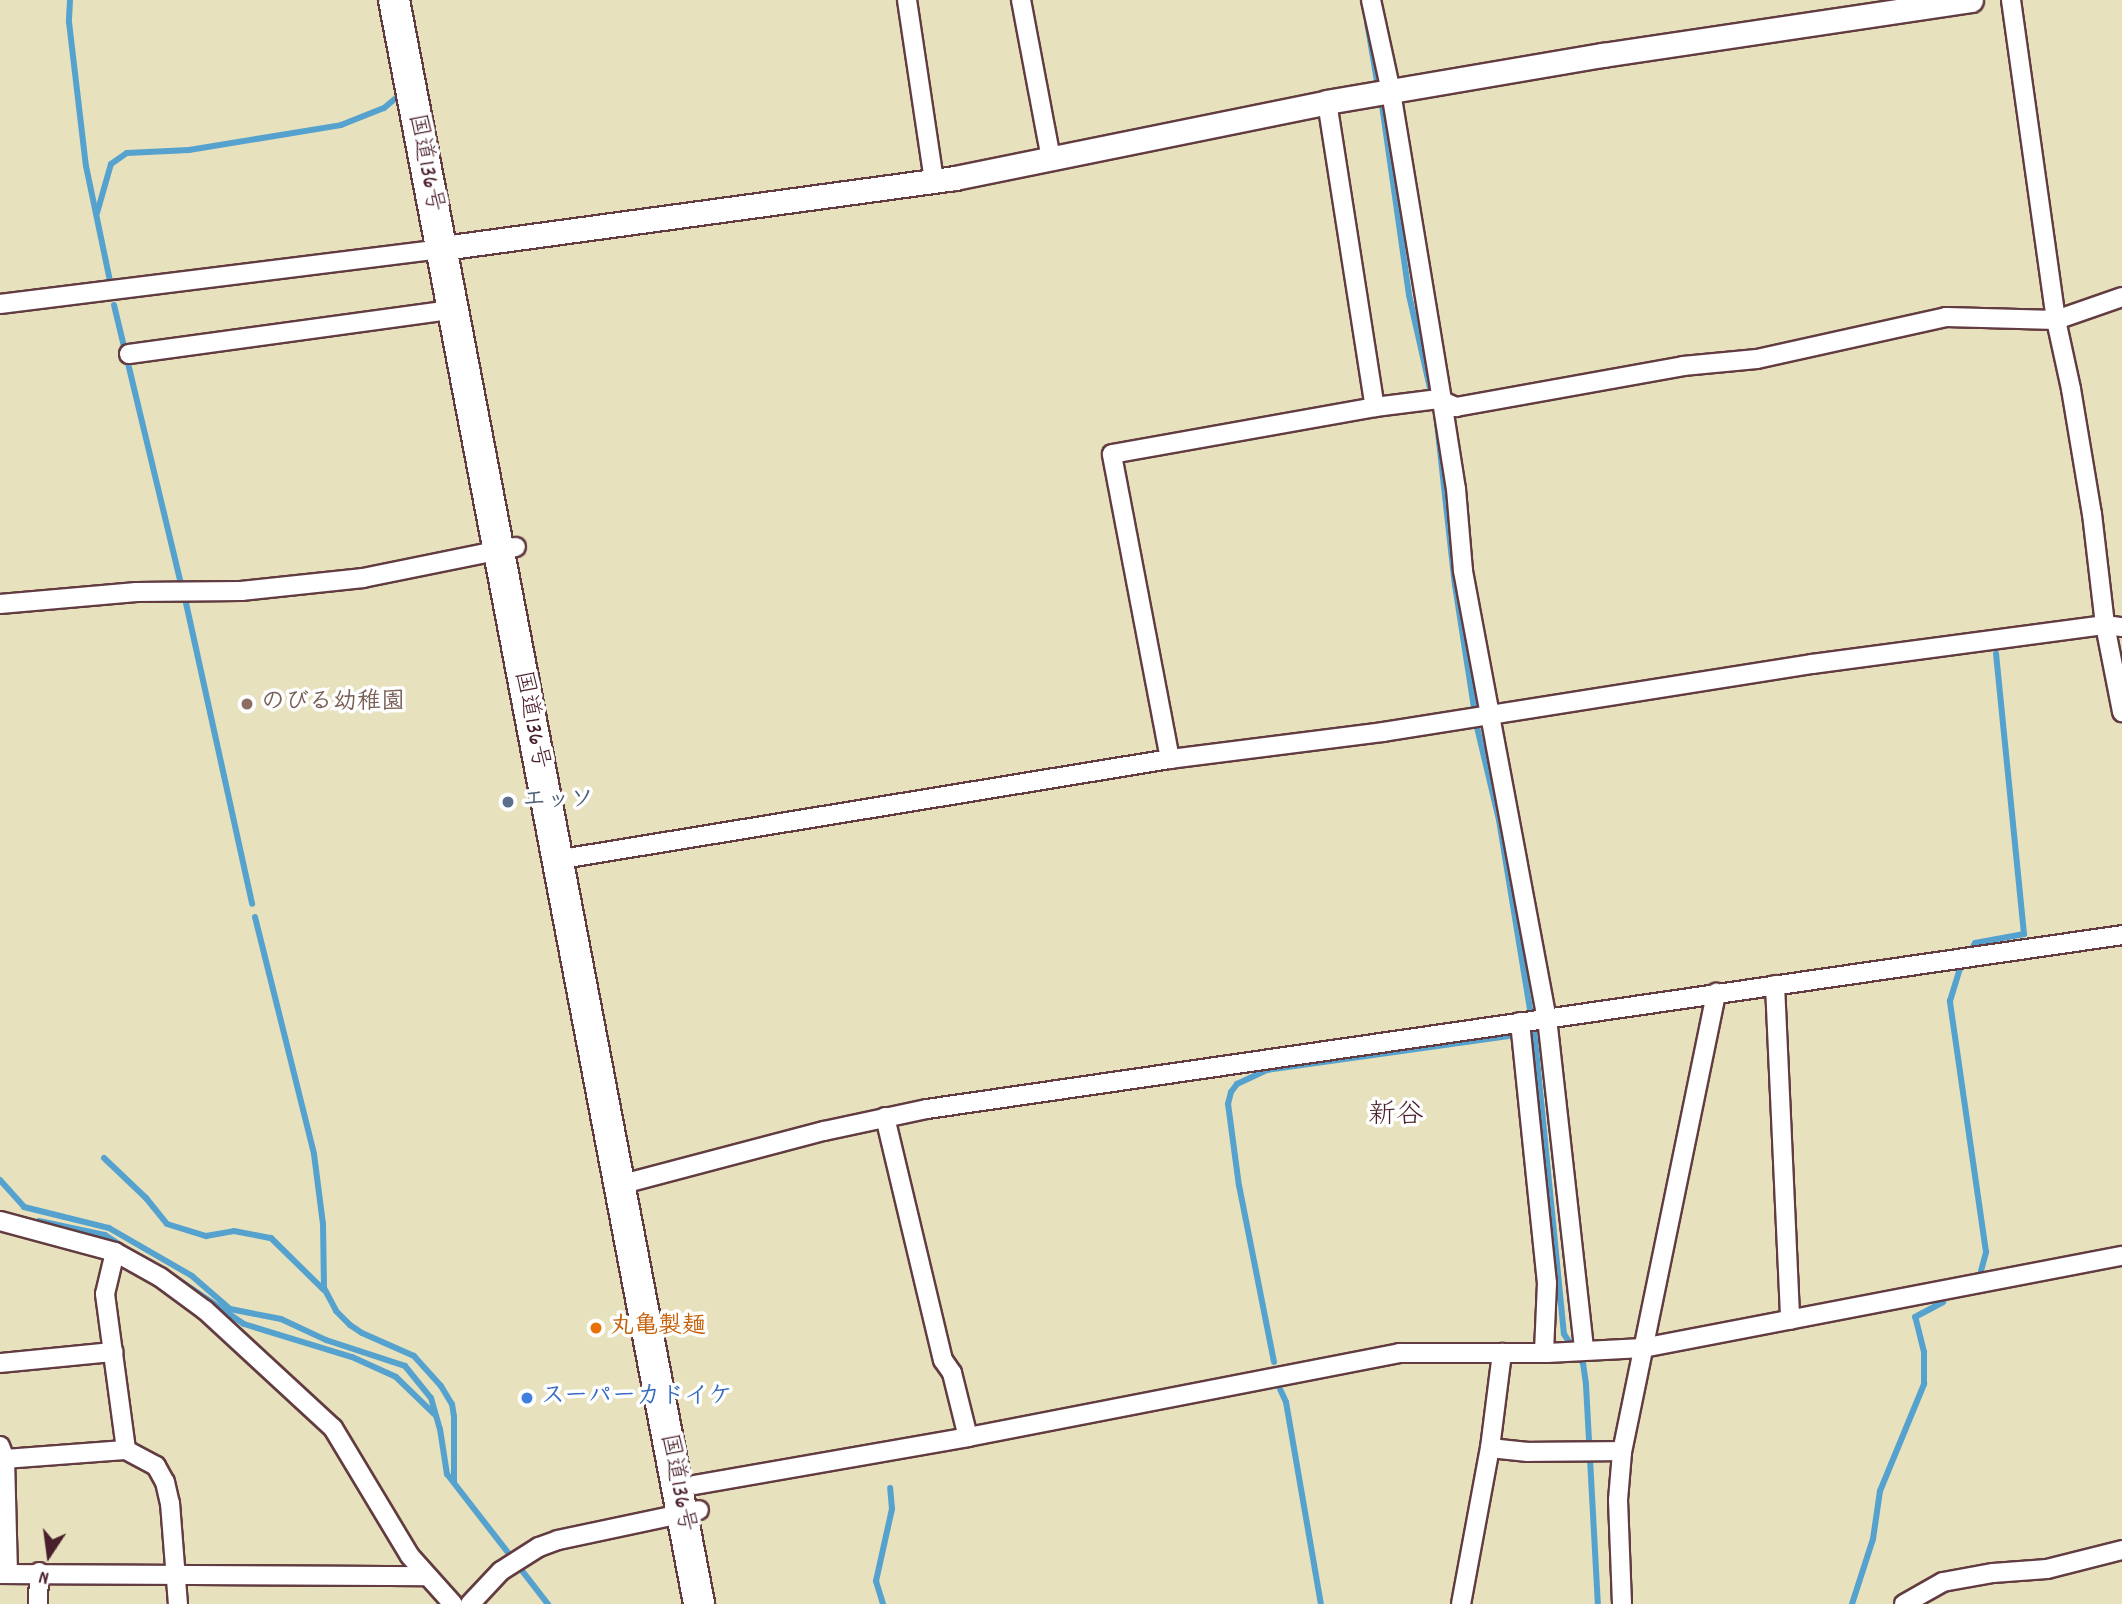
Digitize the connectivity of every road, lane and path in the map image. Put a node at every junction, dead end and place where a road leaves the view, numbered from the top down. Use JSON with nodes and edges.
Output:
{"nodes":[{"id":1,"x":394,"y":0,"type":"edge"},
{"id":2,"x":412,"y":0,"type":"edge"},
{"id":3,"x":908,"y":0,"type":"edge"},
{"id":4,"x":1021,"y":0,"type":"edge"},
{"id":5,"x":1371,"y":0,"type":"edge"},
{"id":6,"x":1971,"y":0,"type":"edge"},
{"id":7,"x":2011,"y":0,"type":"edge"},
{"id":8,"x":1383,"y":93,"type":"junction"},
{"id":9,"x":1327,"y":102,"type":"junction"},
{"id":10,"x":1051,"y":159,"type":"junction"},
{"id":11,"x":934,"y":181,"type":"junction"},
{"id":12,"x":449,"y":248,"type":"junction"},
{"id":13,"x":2122,"y":297,"type":"edge"},
{"id":14,"x":0,"y":304,"type":"edge"},
{"id":15,"x":451,"y":310,"type":"junction"},
{"id":16,"x":2056,"y":320,"type":"junction"},
{"id":17,"x":129,"y":354,"type":"dead end"},
{"id":18,"x":1442,"y":401,"type":"junction"},
{"id":19,"x":1375,"y":407,"type":"junction"},
{"id":20,"x":507,"y":549,"type":"junction"},
{"id":21,"x":0,"y":604,"type":"edge"},
{"id":22,"x":2114,"y":626,"type":"edge"},
{"id":23,"x":2122,"y":712,"type":"edge"},
{"id":24,"x":1490,"y":715,"type":"junction"},
{"id":25,"x":1170,"y":759,"type":"junction"},
{"id":26,"x":574,"y":858,"type":"junction"},
{"id":27,"x":2122,"y":935,"type":"edge"},
{"id":28,"x":1774,"y":985,"type":"junction"},
{"id":29,"x":1716,"y":993,"type":"junction"},
{"id":30,"x":1547,"y":1018,"type":"junction"},
{"id":31,"x":1520,"y":1022,"type":"junction"},
{"id":32,"x":885,"y":1117,"type":"junction"},
{"id":33,"x":628,"y":1183,"type":"junction"},
{"id":34,"x":0,"y":1221,"type":"edge"},
{"id":35,"x":115,"y":1252,"type":"junction"},
{"id":36,"x":2122,"y":1256,"type":"edge"},
{"id":37,"x":1790,"y":1320,"type":"junction"},
{"id":38,"x":1643,"y":1348,"type":"junction"},
{"id":39,"x":1584,"y":1350,"type":"junction"},
{"id":40,"x":113,"y":1352,"type":"junction"},
{"id":41,"x":1551,"y":1352,"type":"junction"},
{"id":42,"x":1502,"y":1353,"type":"junction"},
{"id":43,"x":0,"y":1363,"type":"edge"},
{"id":44,"x":968,"y":1437,"type":"junction"},
{"id":45,"x":1490,"y":1448,"type":"junction"},
{"id":46,"x":126,"y":1450,"type":"junction"},
{"id":47,"x":1622,"y":1451,"type":"junction"},
{"id":48,"x":3,"y":1453,"type":"edge"},
{"id":49,"x":692,"y":1503,"type":"junction"},
{"id":50,"x":2122,"y":1550,"type":"edge"},
{"id":51,"x":39,"y":1572,"type":"junction"},
{"id":52,"x":175,"y":1572,"type":"junction"},
{"id":53,"x":4,"y":1573,"type":"edge"},
{"id":54,"x":426,"y":1576,"type":"junction"},
{"id":55,"x":38,"y":1604,"type":"edge"},
{"id":56,"x":177,"y":1604,"type":"edge"},
{"id":57,"x":453,"y":1604,"type":"edge"},
{"id":58,"x":470,"y":1604,"type":"edge"},
{"id":59,"x":699,"y":1604,"type":"edge"},
{"id":60,"x":717,"y":1604,"type":"edge"},
{"id":61,"x":1461,"y":1604,"type":"edge"},
{"id":62,"x":1622,"y":1604,"type":"edge"},
{"id":63,"x":1904,"y":1604,"type":"edge"}],
"edges":[{"from":1,"to":12,"type":"highway","name":"国道136号"},
{"from":2,"to":12,"type":"highway","name":"国道136号"},
{"from":3,"to":11,"type":"street"},
{"from":4,"to":10,"type":"street"},
{"from":5,"to":8,"type":"street"},
{"from":6,"to":8,"type":"street"},
{"from":7,"to":16,"type":"street"},
{"from":8,"to":9,"type":"street"},
{"from":8,"to":18,"type":"street"},
{"from":9,"to":10,"type":"street"},
{"from":9,"to":19,"type":"street"},
{"from":10,"to":11,"type":"street"},
{"from":11,"to":12,"type":"street"},
{"from":12,"to":14,"type":"street"},
{"from":12,"to":15,"type":"highway","name":"国道136号"},
{"from":12,"to":20,"type":"highway","name":"国道136号"},
{"from":13,"to":16,"type":"street"},
{"from":15,"to":17,"type":"street"},
{"from":15,"to":20,"type":"highway","name":"国道136号"},
{"from":16,"to":18,"type":"street"},
{"from":16,"to":22,"type":"street"},
{"from":18,"to":19,"type":"street"},
{"from":18,"to":24,"type":"street"},
{"from":19,"to":25,"type":"street"},
{"from":20,"to":21,"type":"street"},
{"from":20,"to":26,"type":"highway","name":"国道136号"},
{"from":20,"to":33,"type":"highway","name":"国道136号"},
{"from":22,"to":23,"type":"street"},
{"from":22,"to":24,"type":"street"},
{"from":24,"to":25,"type":"street"},
{"from":24,"to":30,"type":"street"},
{"from":25,"to":26,"type":"street"},
{"from":26,"to":33,"type":"highway","name":"国道136号"},
{"from":27,"to":28,"type":"street"},
{"from":28,"to":29,"type":"street"},
{"from":28,"to":37,"type":"street"},
{"from":29,"to":30,"type":"street"},
{"from":29,"to":38,"type":"street"},
{"from":30,"to":31,"type":"street"},
{"from":30,"to":39,"type":"street"},
{"from":31,"to":32,"type":"street"},
{"from":31,"to":41,"type":"street"},
{"from":32,"to":33,"type":"street"},
{"from":32,"to":44,"type":"street"},
{"from":33,"to":49,"type":"highway","name":"国道136号"},
{"from":34,"to":35,"type":"street"},
{"from":35,"to":40,"type":"street"},
{"from":35,"to":54,"type":"street"},
{"from":36,"to":37,"type":"street"},
{"from":37,"to":38,"type":"street"},
{"from":38,"to":39,"type":"street"},
{"from":38,"to":47,"type":"street"},
{"from":39,"to":41,"type":"street"},
{"from":40,"to":43,"type":"street"},
{"from":40,"to":46,"type":"street"},
{"from":41,"to":42,"type":"street"},
{"from":42,"to":44,"type":"street"},
{"from":42,"to":45,"type":"street"},
{"from":44,"to":49,"type":"street"},
{"from":45,"to":47,"type":"street"},
{"from":45,"to":61,"type":"street"},
{"from":46,"to":48,"type":"street"},
{"from":46,"to":52,"type":"street"},
{"from":47,"to":62,"type":"street"},
{"from":48,"to":53,"type":"street"},
{"from":49,"to":58,"type":"street"},
{"from":49,"to":59,"type":"highway","name":"国道136号"},
{"from":49,"to":60,"type":"highway","name":"国道136号"},
{"from":50,"to":63,"type":"street"},
{"from":51,"to":52,"type":"street"},
{"from":51,"to":53,"type":"street"},
{"from":51,"to":55,"type":"street"},
{"from":52,"to":54,"type":"street"},
{"from":52,"to":56,"type":"street"},
{"from":54,"to":57,"type":"street"}]}
